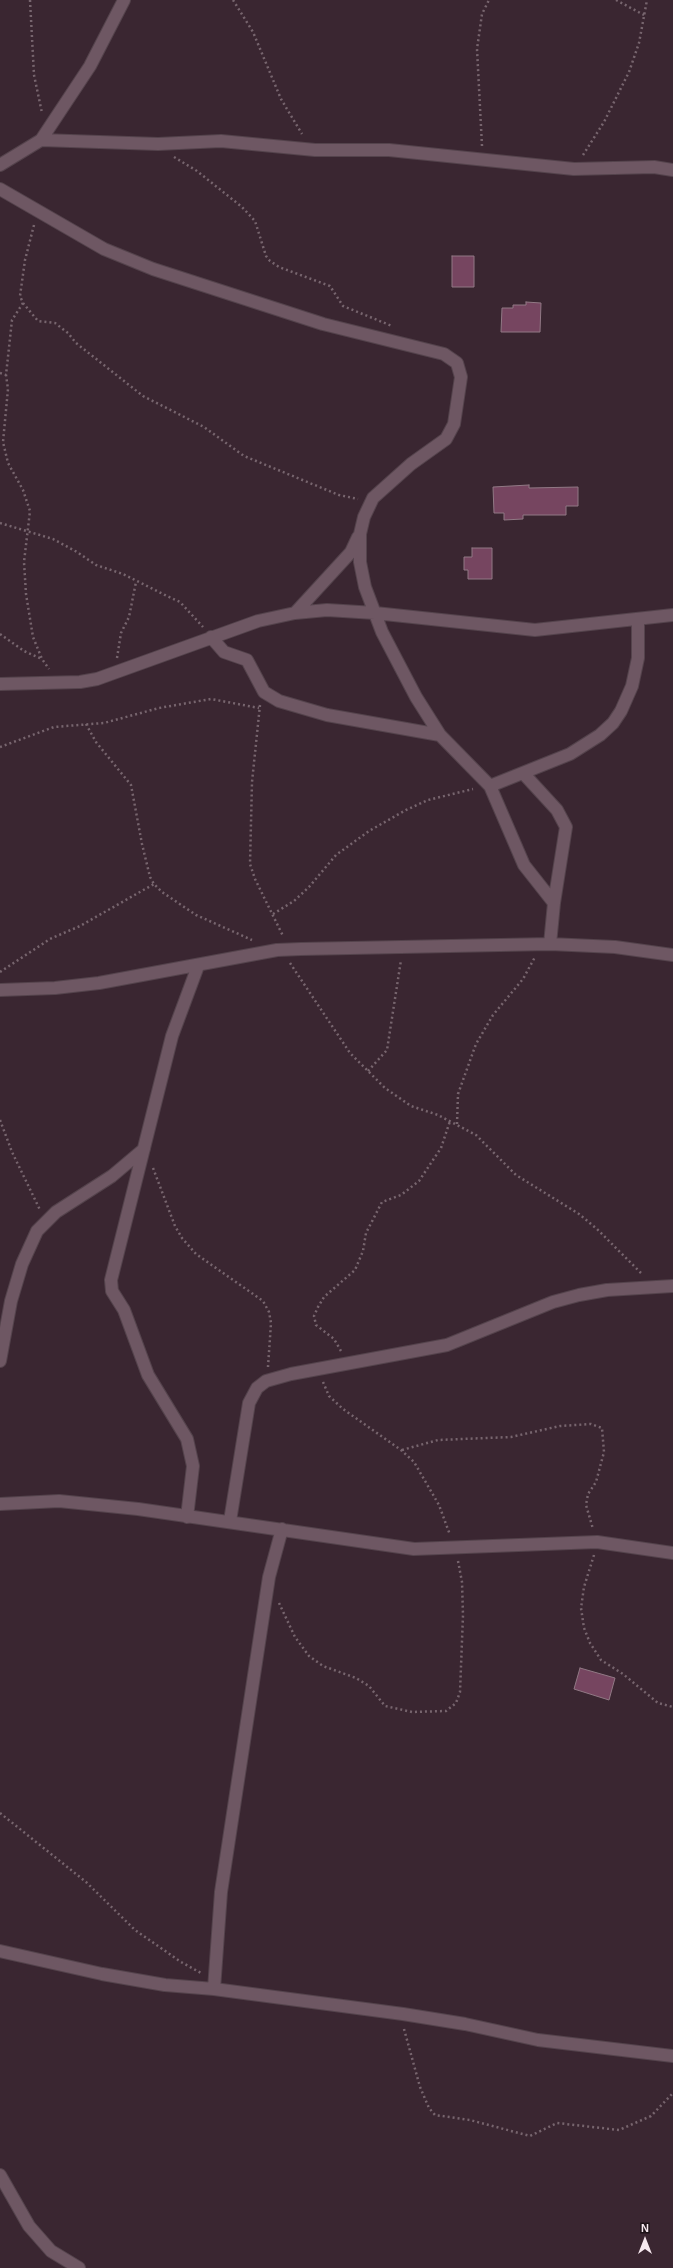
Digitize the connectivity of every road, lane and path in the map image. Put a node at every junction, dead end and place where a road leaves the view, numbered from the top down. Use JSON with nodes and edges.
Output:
{"nodes":[{"id":1,"x":30,"y":0,"type":"edge"},
{"id":2,"x":124,"y":0,"type":"edge"},
{"id":3,"x":233,"y":0,"type":"edge"},
{"id":4,"x":489,"y":0,"type":"edge"},
{"id":5,"x":616,"y":0,"type":"edge"},
{"id":6,"x":647,"y":0,"type":"edge"},
{"id":7,"x":644,"y":15,"type":"junction"},
{"id":8,"x":44,"y":136,"type":"junction"},
{"id":9,"x":158,"y":144,"type":"junction"},
{"id":10,"x":315,"y":150,"type":"junction"},
{"id":11,"x":483,"y":158,"type":"junction"},
{"id":12,"x":0,"y":165,"type":"edge"},
{"id":13,"x":574,"y":169,"type":"junction"},
{"id":14,"x":673,"y":170,"type":"edge"},
{"id":15,"x":0,"y":189,"type":"edge"},
{"id":16,"x":38,"y":211,"type":"junction"},
{"id":17,"x":23,"y":303,"type":"junction"},
{"id":18,"x":397,"y":328,"type":"dead end"},
{"id":19,"x":0,"y":373,"type":"edge"},
{"id":20,"x":6,"y":375,"type":"junction"},
{"id":21,"x":373,"y":498,"type":"junction"},
{"id":22,"x":0,"y":523,"type":"edge"},
{"id":23,"x":28,"y":531,"type":"junction"},
{"id":24,"x":360,"y":534,"type":"junction"},
{"id":25,"x":136,"y":582,"type":"junction"},
{"id":26,"x":295,"y":613,"type":"junction"},
{"id":27,"x":375,"y":613,"type":"junction"},
{"id":28,"x":673,"y":613,"type":"edge"},
{"id":29,"x":638,"y":619,"type":"junction"},
{"id":30,"x":0,"y":634,"type":"edge"},
{"id":31,"x":210,"y":638,"type":"junction"},
{"id":32,"x":42,"y":659,"type":"junction"},
{"id":33,"x":115,"y":675,"type":"junction"},
{"id":34,"x":60,"y":682,"type":"junction"},
{"id":35,"x":0,"y":684,"type":"edge"},
{"id":36,"x":264,"y":692,"type":"junction"},
{"id":37,"x":259,"y":708,"type":"junction"},
{"id":38,"x":86,"y":724,"type":"junction"},
{"id":39,"x":440,"y":735,"type":"junction"},
{"id":40,"x":0,"y":747,"type":"edge"},
{"id":41,"x":523,"y":773,"type":"junction"},
{"id":42,"x":490,"y":786,"type":"junction"},
{"id":43,"x":154,"y":884,"type":"junction"},
{"id":44,"x":554,"y":903,"type":"junction"},
{"id":45,"x":273,"y":914,"type":"junction"},
{"id":46,"x":255,"y":942,"type":"dead end"},
{"id":47,"x":546,"y":944,"type":"junction"},
{"id":48,"x":403,"y":947,"type":"junction"},
{"id":49,"x":283,"y":950,"type":"junction"},
{"id":50,"x":673,"y":955,"type":"edge"},
{"id":51,"x":198,"y":966,"type":"junction"},
{"id":52,"x":0,"y":972,"type":"edge"},
{"id":53,"x":0,"y":990,"type":"edge"},
{"id":54,"x":368,"y":1071,"type":"junction"},
{"id":55,"x":0,"y":1120,"type":"edge"},
{"id":56,"x":450,"y":1121,"type":"junction"},
{"id":57,"x":457,"y":1124,"type":"junction"},
{"id":58,"x":144,"y":1149,"type":"junction"},
{"id":59,"x":45,"y":1222,"type":"junction"},
{"id":60,"x":673,"y":1286,"type":"edge"},
{"id":61,"x":653,"y":1288,"type":"junction"},
{"id":62,"x":0,"y":1361,"type":"edge"},
{"id":63,"x":345,"y":1366,"type":"junction"},
{"id":64,"x":318,"y":1370,"type":"junction"},
{"id":65,"x":266,"y":1381,"type":"junction"},
{"id":66,"x":401,"y":1450,"type":"junction"},
{"id":67,"x":0,"y":1504,"type":"edge"},
{"id":68,"x":187,"y":1517,"type":"junction"},
{"id":69,"x":230,"y":1521,"type":"junction"},
{"id":70,"x":282,"y":1529,"type":"junction"},
{"id":71,"x":597,"y":1542,"type":"junction"},
{"id":72,"x":454,"y":1546,"type":"junction"},
{"id":73,"x":673,"y":1553,"type":"edge"},
{"id":74,"x":277,"y":1598,"type":"dead end"},
{"id":75,"x":673,"y":1707,"type":"edge"},
{"id":76,"x":0,"y":1813,"type":"edge"},
{"id":77,"x":0,"y":1951,"type":"edge"},
{"id":78,"x":215,"y":1985,"type":"junction"},
{"id":79,"x":403,"y":2014,"type":"junction"},
{"id":80,"x":673,"y":2056,"type":"edge"},
{"id":81,"x":673,"y":2093,"type":"edge"},
{"id":82,"x":0,"y":2175,"type":"edge"},
{"id":83,"x":79,"y":2268,"type":"edge"}],
"edges":[{"from":1,"to":8,"type":"path"},
{"from":2,"to":8,"type":"street"},
{"from":3,"to":10,"type":"path"},
{"from":4,"to":11,"type":"path"},
{"from":5,"to":7,"type":"path"},
{"from":6,"to":7,"type":"path"},
{"from":7,"to":13,"type":"path"},
{"from":8,"to":9,"type":"street"},
{"from":8,"to":12,"type":"street"},
{"from":9,"to":10,"type":"street"},
{"from":9,"to":18,"type":"path"},
{"from":10,"to":11,"type":"street"},
{"from":11,"to":13,"type":"street"},
{"from":13,"to":14,"type":"street"},
{"from":15,"to":16,"type":"street"},
{"from":16,"to":17,"type":"path"},
{"from":16,"to":21,"type":"street"},
{"from":17,"to":20,"type":"path"},
{"from":17,"to":21,"type":"path"},
{"from":19,"to":20,"type":"path"},
{"from":20,"to":23,"type":"path"},
{"from":21,"to":24,"type":"street"},
{"from":22,"to":23,"type":"path"},
{"from":23,"to":25,"type":"path"},
{"from":23,"to":32,"type":"path"},
{"from":24,"to":26,"type":"street"},
{"from":24,"to":27,"type":"street"},
{"from":25,"to":31,"type":"path"},
{"from":25,"to":33,"type":"path"},
{"from":26,"to":27,"type":"street"},
{"from":26,"to":31,"type":"street"},
{"from":27,"to":29,"type":"street"},
{"from":27,"to":39,"type":"street"},
{"from":28,"to":29,"type":"street"},
{"from":29,"to":41,"type":"street"},
{"from":30,"to":32,"type":"path"},
{"from":31,"to":33,"type":"street"},
{"from":31,"to":36,"type":"street"},
{"from":32,"to":34,"type":"path"},
{"from":33,"to":34,"type":"street"},
{"from":34,"to":35,"type":"street"},
{"from":36,"to":37,"type":"path"},
{"from":36,"to":39,"type":"street"},
{"from":37,"to":38,"type":"path"},
{"from":37,"to":45,"type":"path"},
{"from":38,"to":40,"type":"path"},
{"from":38,"to":43,"type":"path"},
{"from":39,"to":42,"type":"street"},
{"from":41,"to":42,"type":"street"},
{"from":41,"to":44,"type":"street"},
{"from":42,"to":44,"type":"street"},
{"from":42,"to":45,"type":"path"},
{"from":43,"to":46,"type":"path"},
{"from":43,"to":52,"type":"path"},
{"from":44,"to":47,"type":"street"},
{"from":45,"to":49,"type":"path"},
{"from":47,"to":48,"type":"street"},
{"from":47,"to":50,"type":"street"},
{"from":47,"to":57,"type":"path"},
{"from":48,"to":49,"type":"street"},
{"from":48,"to":54,"type":"path"},
{"from":49,"to":51,"type":"street"},
{"from":49,"to":54,"type":"path"},
{"from":51,"to":53,"type":"street"},
{"from":51,"to":58,"type":"street"},
{"from":54,"to":56,"type":"path"},
{"from":55,"to":59,"type":"path"},
{"from":56,"to":57,"type":"path"},
{"from":56,"to":63,"type":"path"},
{"from":57,"to":61,"type":"path"},
{"from":58,"to":59,"type":"street"},
{"from":58,"to":65,"type":"path"},
{"from":58,"to":68,"type":"street"},
{"from":59,"to":62,"type":"street"},
{"from":60,"to":61,"type":"street"},
{"from":61,"to":63,"type":"street"},
{"from":63,"to":64,"type":"street"},
{"from":64,"to":65,"type":"street"},
{"from":64,"to":66,"type":"path"},
{"from":65,"to":69,"type":"street"},
{"from":66,"to":71,"type":"path"},
{"from":66,"to":72,"type":"path"},
{"from":67,"to":68,"type":"street"},
{"from":68,"to":69,"type":"street"},
{"from":69,"to":70,"type":"street"},
{"from":70,"to":72,"type":"street"},
{"from":70,"to":78,"type":"street"},
{"from":71,"to":72,"type":"street"},
{"from":71,"to":73,"type":"street"},
{"from":71,"to":75,"type":"path"},
{"from":72,"to":74,"type":"path"},
{"from":76,"to":78,"type":"path"},
{"from":77,"to":78,"type":"street"},
{"from":78,"to":79,"type":"street"},
{"from":79,"to":80,"type":"street"},
{"from":79,"to":81,"type":"path"},
{"from":82,"to":83,"type":"street"}]}
